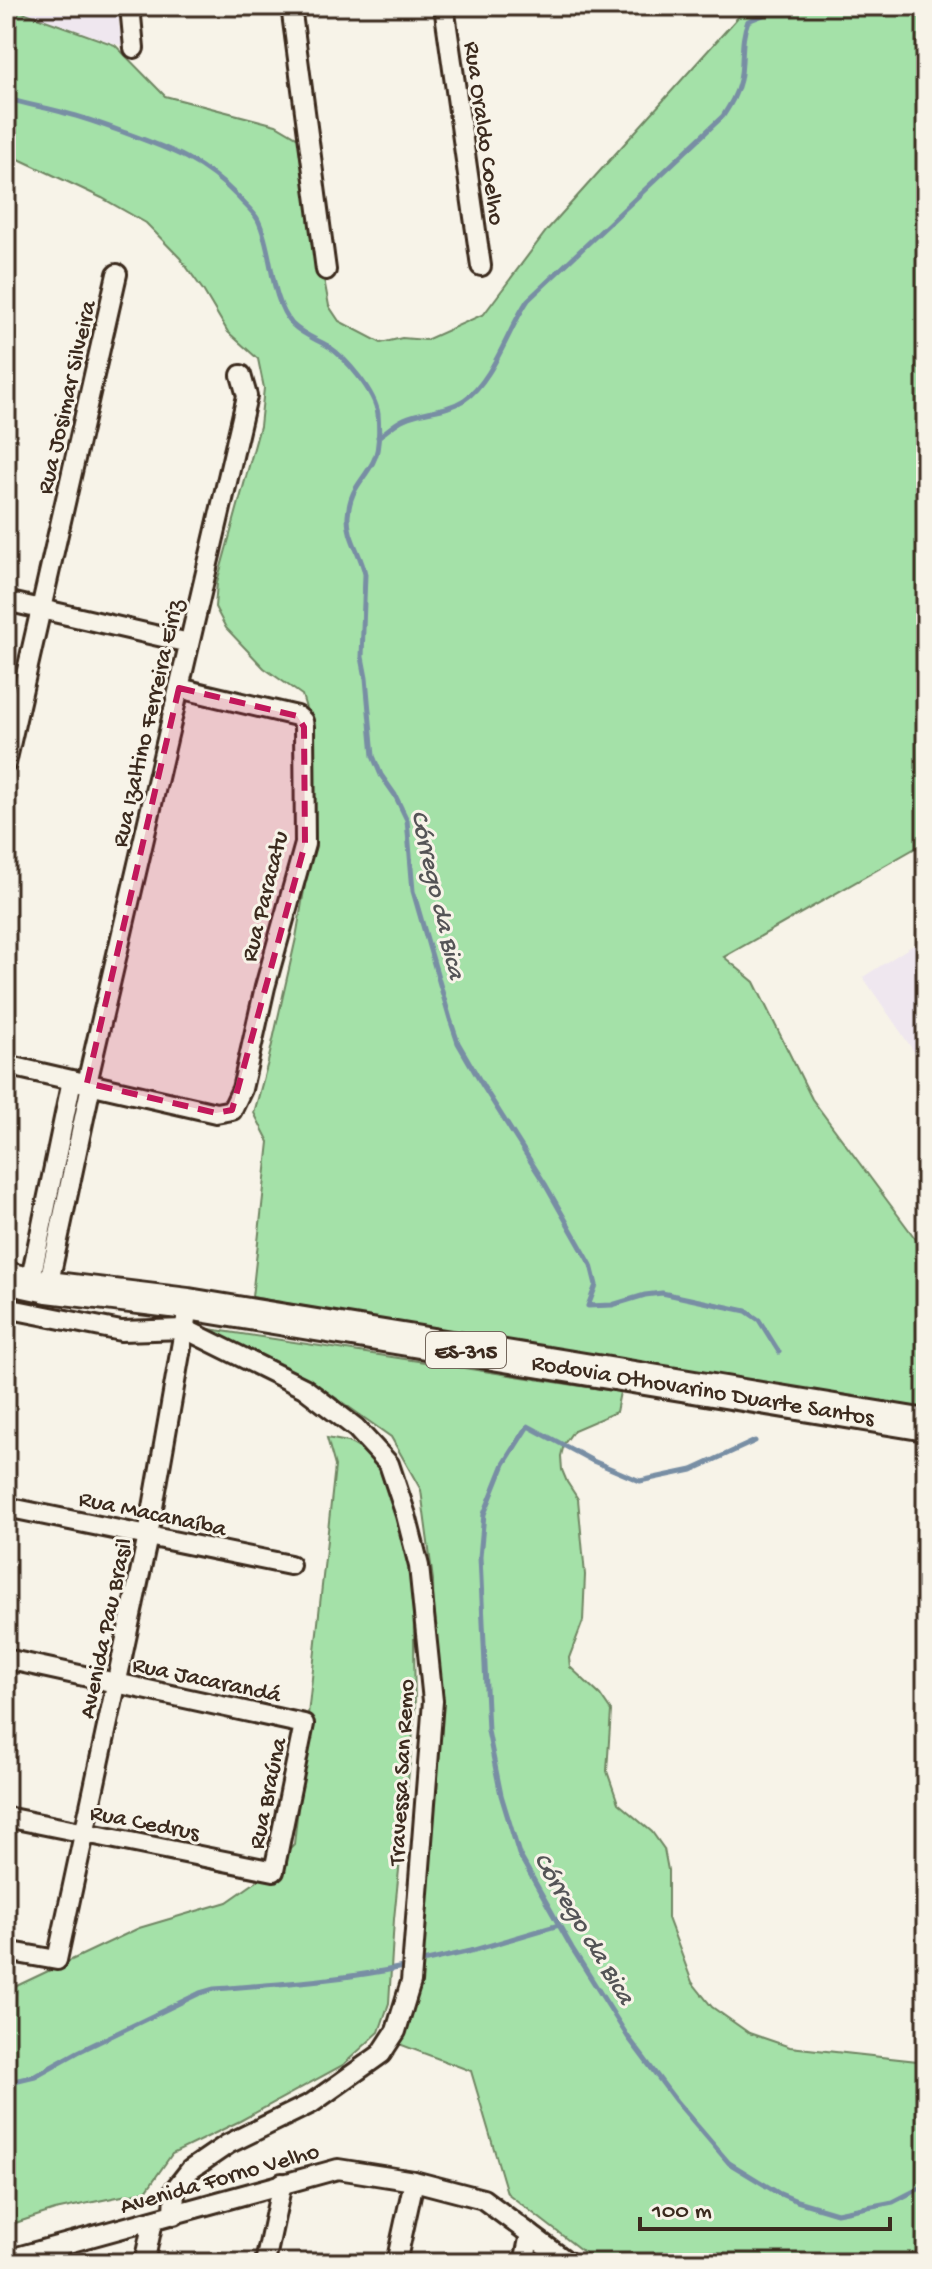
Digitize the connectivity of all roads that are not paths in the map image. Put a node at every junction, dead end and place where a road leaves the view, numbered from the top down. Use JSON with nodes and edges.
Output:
{"nodes":[{"id":1,"x":130,"y":6,"type":"edge"},
{"id":2,"x":291,"y":6,"type":"edge"},
{"id":3,"x":444,"y":6,"type":"edge"},
{"id":4,"x":134,"y":48,"type":"dead end"},
{"id":5,"x":481,"y":266,"type":"dead end"},
{"id":6,"x":326,"y":270,"type":"dead end"},
{"id":7,"x":117,"y":274,"type":"dead end"},
{"id":8,"x":241,"y":375,"type":"dead end"},
{"id":9,"x":6,"y":601,"type":"edge"},
{"id":10,"x":42,"y":610,"type":"junction"},
{"id":11,"x":189,"y":643,"type":"junction"},
{"id":12,"x":179,"y":688,"type":"junction"},
{"id":13,"x":6,"y":763,"type":"edge"},
{"id":14,"x":6,"y":1065,"type":"edge"},
{"id":15,"x":83,"y":1083,"type":"junction"},
{"id":16,"x":28,"y":1283,"type":"edge"},
{"id":17,"x":6,"y":1308,"type":"edge"},
{"id":18,"x":186,"y":1316,"type":"junction"},
{"id":19,"x":926,"y":1425,"type":"edge"},
{"id":20,"x":6,"y":1507,"type":"edge"},
{"id":21,"x":148,"y":1536,"type":"junction"},
{"id":22,"x":290,"y":1565,"type":"dead end"},
{"id":23,"x":6,"y":1659,"type":"edge"},
{"id":24,"x":117,"y":1683,"type":"junction"},
{"id":25,"x":304,"y":1724,"type":"joint"},
{"id":26,"x":6,"y":1817,"type":"edge"},
{"id":27,"x":85,"y":1833,"type":"junction"},
{"id":28,"x":274,"y":1871,"type":"joint"},
{"id":29,"x":6,"y":1951,"type":"edge"},
{"id":30,"x":414,"y":2181,"type":"junction"},
{"id":31,"x":282,"y":2183,"type":"junction"},
{"id":32,"x":174,"y":2215,"type":"junction"},
{"id":33,"x":153,"y":2221,"type":"junction"},
{"id":34,"x":530,"y":2234,"type":"junction"},
{"id":35,"x":9,"y":2261,"type":"edge"},
{"id":36,"x":144,"y":2263,"type":"edge"},
{"id":37,"x":265,"y":2263,"type":"edge"},
{"id":38,"x":396,"y":2263,"type":"edge"},
{"id":39,"x":524,"y":2263,"type":"edge"},
{"id":40,"x":569,"y":2263,"type":"edge"}],
"edges":[{"from":1,"to":4,"type":"street"},
{"from":2,"to":6,"type":"street"},
{"from":3,"to":5,"type":"street","name":"Rua Oraldo Coelho"},
{"from":7,"to":10,"type":"street","name":"Rua Josimar Silveira"},
{"from":8,"to":11,"type":"street","name":"Rua Izaltino Ferreira Eiriz"},
{"from":9,"to":10,"type":"street"},
{"from":10,"to":11,"type":"street"},
{"from":10,"to":13,"type":"street","name":"Rua Josimar Silveira"},
{"from":11,"to":12,"type":"street","name":"Rua Izaltino Ferreira Eiriz"},
{"from":12,"to":15,"type":"street","name":"Rua Izaltino Ferreira Eiriz"},
{"from":12,"to":15,"type":"street","name":"Rua Paracatu"},
{"from":14,"to":15,"type":"street"},
{"from":15,"to":16,"type":"street","name":"Rua Izaltino Ferreira Eiriz"},
{"from":16,"to":18,"type":"main road","name":"Rodovia Othovarino Duarte Santos","number":"ES-315"},
{"from":17,"to":18,"type":"street","name":"Rodovia Othovarino Duarte Santos"},
{"from":18,"to":19,"type":"main road","name":"Rodovia Othovarino Duarte Santos","number":"ES-315"},
{"from":18,"to":21,"type":"street","name":"Avenida Pau Brasil"},
{"from":18,"to":32,"type":"street","name":"Travessa San Remo"},
{"from":20,"to":21,"type":"street","name":"Rua Macanaíba"},
{"from":21,"to":22,"type":"street","name":"Rua Macanaíba"},
{"from":21,"to":24,"type":"street","name":"Avenida Pau Brasil"},
{"from":23,"to":24,"type":"street","name":"Rua Jacarandá"},
{"from":24,"to":25,"type":"street","name":"Rua Jacarandá"},
{"from":24,"to":27,"type":"street","name":"Avenida Pau Brasil"},
{"from":25,"to":28,"type":"street","name":"Rua Braúna"},
{"from":26,"to":27,"type":"street","name":"Rua Cedrus"},
{"from":27,"to":28,"type":"street","name":"Rua Cedrus"},
{"from":27,"to":29,"type":"street","name":"Avenida Pau Brasil"},
{"from":30,"to":31,"type":"street","name":"Avenida Forno Velho"},
{"from":30,"to":34,"type":"street","name":"Avenida Forno Velho"},
{"from":30,"to":38,"type":"street"},
{"from":31,"to":32,"type":"street","name":"Avenida Forno Velho"},
{"from":31,"to":37,"type":"street"},
{"from":32,"to":33,"type":"street","name":"Avenida Forno Velho"},
{"from":33,"to":35,"type":"street","name":"Avenida Forno Velho"},
{"from":33,"to":36,"type":"street"},
{"from":34,"to":39,"type":"street"},
{"from":34,"to":40,"type":"street","name":"Avenida Forno Velho"}]}
